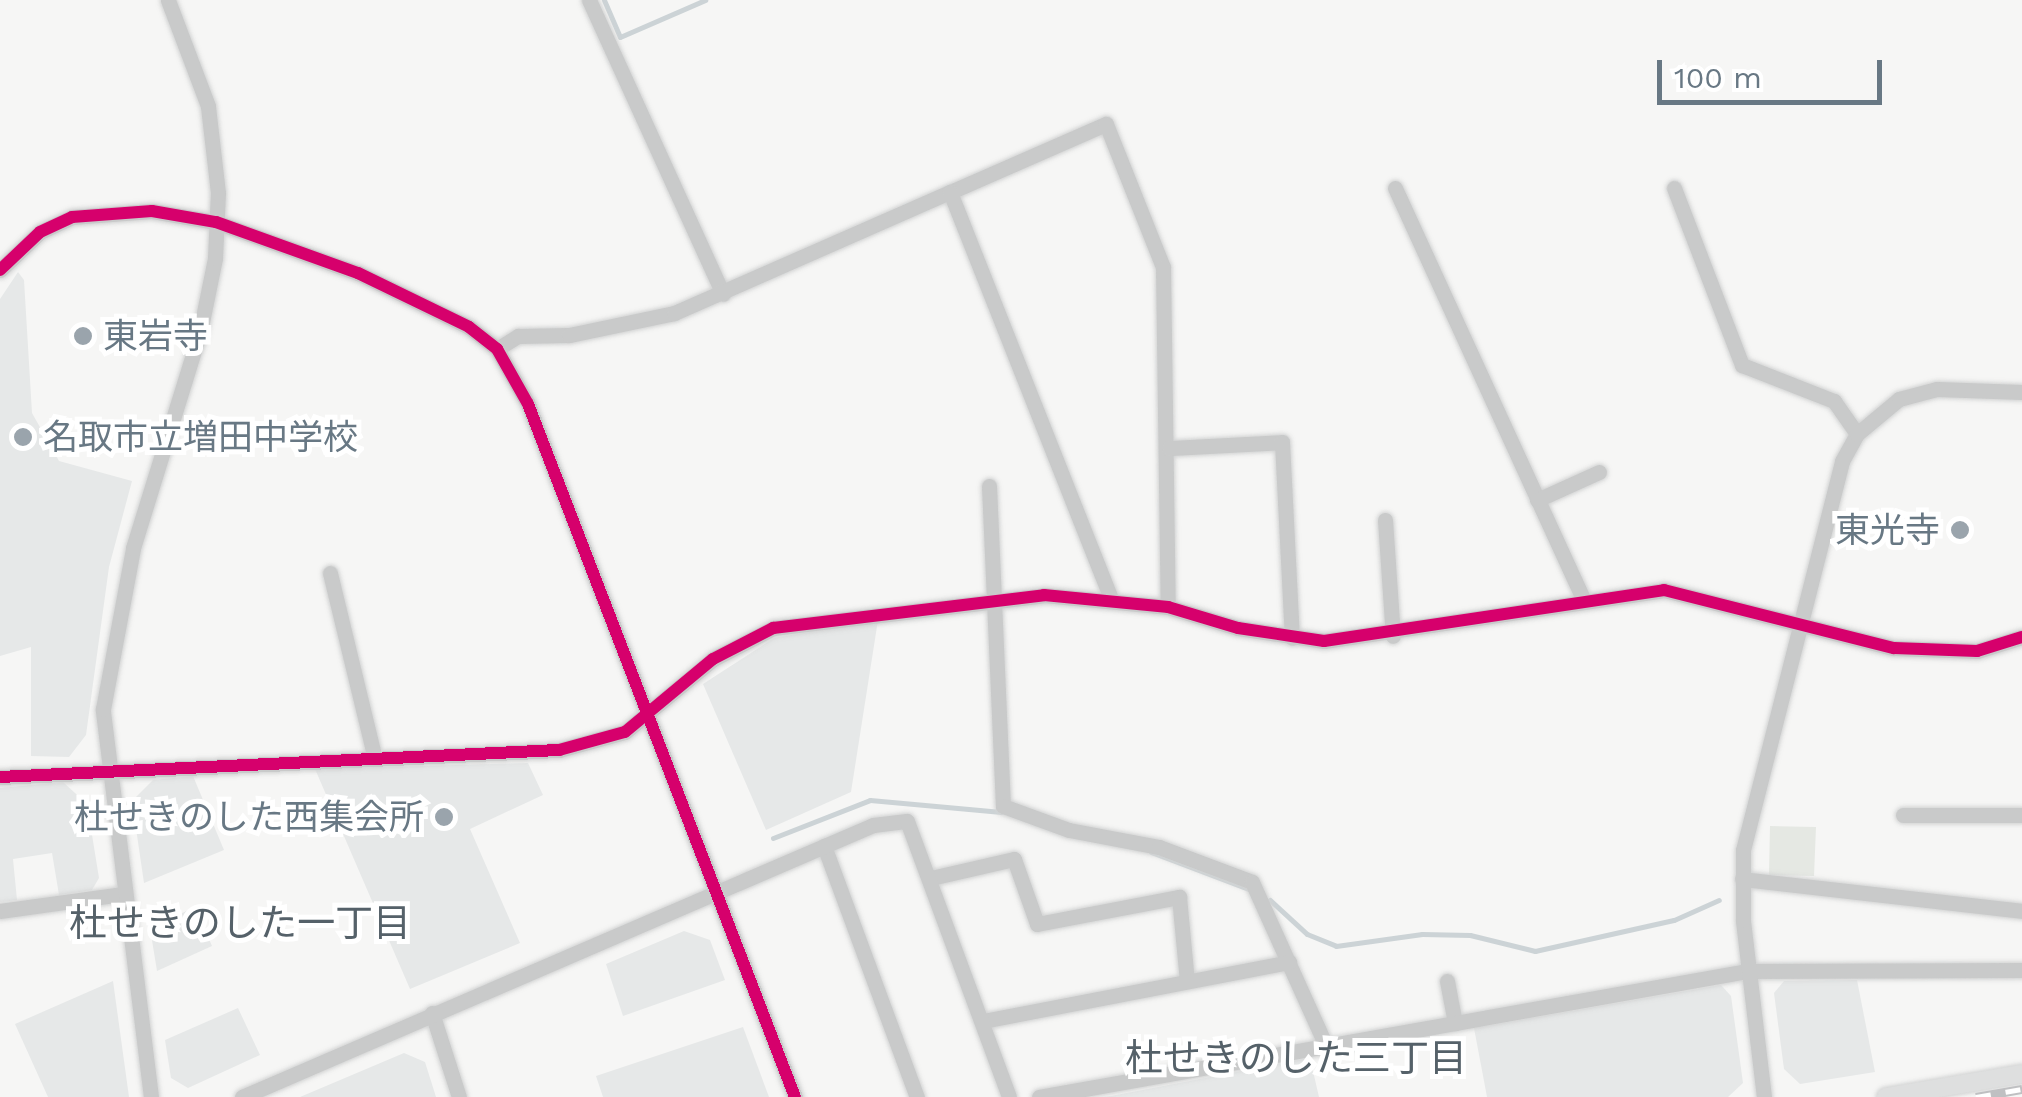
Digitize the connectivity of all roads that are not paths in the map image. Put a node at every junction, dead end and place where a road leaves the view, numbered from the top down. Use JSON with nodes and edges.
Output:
{"nodes":[{"id":1,"x":168,"y":0,"type":"edge"},
{"id":2,"x":590,"y":0,"type":"edge"},
{"id":3,"x":1394,"y":188,"type":"dead end"},
{"id":4,"x":1674,"y":188,"type":"dead end"},
{"id":5,"x":950,"y":192,"type":"junction"},
{"id":6,"x":216,"y":222,"type":"junction"},
{"id":7,"x":0,"y":270,"type":"edge"},
{"id":8,"x":723,"y":294,"type":"junction"},
{"id":9,"x":497,"y":349,"type":"junction"},
{"id":10,"x":2022,"y":392,"type":"edge"},
{"id":11,"x":1856,"y":434,"type":"junction"},
{"id":12,"x":1169,"y":448,"type":"junction"},
{"id":13,"x":1600,"y":472,"type":"dead end"},
{"id":14,"x":988,"y":486,"type":"dead end"},
{"id":15,"x":1537,"y":500,"type":"junction"},
{"id":16,"x":1385,"y":520,"type":"dead end"},
{"id":17,"x":330,"y":573,"type":"dead end"},
{"id":18,"x":1110,"y":598,"type":"junction"},
{"id":19,"x":1583,"y":598,"type":"junction"},
{"id":20,"x":996,"y":600,"type":"junction"},
{"id":21,"x":1168,"y":607,"type":"junction"},
{"id":22,"x":1800,"y":622,"type":"junction"},
{"id":23,"x":1393,"y":636,"type":"junction"},
{"id":24,"x":2022,"y":637,"type":"edge"},
{"id":25,"x":1292,"y":638,"type":"junction"},
{"id":26,"x":649,"y":718,"type":"junction"},
{"id":27,"x":375,"y":759,"type":"junction"},
{"id":28,"x":106,"y":768,"type":"junction"},
{"id":29,"x":0,"y":777,"type":"edge"},
{"id":30,"x":1904,"y":815,"type":"dead end"},
{"id":31,"x":2022,"y":815,"type":"edge"},
{"id":32,"x":824,"y":846,"type":"junction"},
{"id":33,"x":930,"y":878,"type":"junction"},
{"id":34,"x":1742,"y":879,"type":"junction"},
{"id":35,"x":716,"y":892,"type":"junction"},
{"id":36,"x":123,"y":894,"type":"junction"},
{"id":37,"x":2022,"y":910,"type":"edge"},
{"id":38,"x":0,"y":911,"type":"edge"},
{"id":39,"x":1290,"y":962,"type":"junction"},
{"id":40,"x":2022,"y":970,"type":"edge"},
{"id":41,"x":1748,"y":972,"type":"junction"},
{"id":42,"x":1187,"y":981,"type":"junction"},
{"id":43,"x":1447,"y":981,"type":"dead end"},
{"id":44,"x":432,"y":1013,"type":"junction"},
{"id":45,"x":983,"y":1021,"type":"junction"},
{"id":46,"x":1455,"y":1023,"type":"junction"},
{"id":47,"x":1326,"y":1046,"type":"junction"},
{"id":48,"x":2022,"y":1074,"type":"edge"},
{"id":49,"x":151,"y":1097,"type":"edge"},
{"id":50,"x":242,"y":1097,"type":"edge"},
{"id":51,"x":459,"y":1097,"type":"edge"},
{"id":52,"x":795,"y":1097,"type":"edge"},
{"id":53,"x":917,"y":1097,"type":"edge"},
{"id":54,"x":1009,"y":1097,"type":"edge"},
{"id":55,"x":1039,"y":1097,"type":"edge"},
{"id":56,"x":1764,"y":1097,"type":"edge"},
{"id":57,"x":1886,"y":1097,"type":"edge"}],
"edges":[{"from":1,"to":6,"type":"street"},
{"from":2,"to":8,"type":"street"},
{"from":3,"to":15,"type":"street"},
{"from":4,"to":11,"type":"street"},
{"from":5,"to":8,"type":"street"},
{"from":5,"to":12,"type":"street"},
{"from":5,"to":18,"type":"street"},
{"from":6,"to":7,"type":"street"},
{"from":6,"to":9,"type":"street"},
{"from":6,"to":28,"type":"street"},
{"from":8,"to":9,"type":"street"},
{"from":9,"to":26,"type":"street"},
{"from":10,"to":11,"type":"street"},
{"from":11,"to":22,"type":"street"},
{"from":12,"to":21,"type":"street"},
{"from":12,"to":25,"type":"street"},
{"from":13,"to":15,"type":"street"},
{"from":14,"to":20,"type":"street"},
{"from":15,"to":19,"type":"street"},
{"from":16,"to":23,"type":"street"},
{"from":17,"to":27,"type":"street"},
{"from":18,"to":20,"type":"street"},
{"from":18,"to":21,"type":"street"},
{"from":19,"to":22,"type":"street"},
{"from":19,"to":23,"type":"street"},
{"from":20,"to":26,"type":"street"},
{"from":20,"to":39,"type":"street"},
{"from":21,"to":25,"type":"street"},
{"from":22,"to":24,"type":"street"},
{"from":22,"to":34,"type":"street"},
{"from":23,"to":25,"type":"street"},
{"from":26,"to":27,"type":"street"},
{"from":26,"to":35,"type":"street"},
{"from":27,"to":28,"type":"street"},
{"from":28,"to":29,"type":"street"},
{"from":28,"to":36,"type":"street"},
{"from":30,"to":31,"type":"street"},
{"from":32,"to":33,"type":"street"},
{"from":32,"to":35,"type":"street"},
{"from":32,"to":53,"type":"street"},
{"from":33,"to":42,"type":"street"},
{"from":33,"to":45,"type":"street"},
{"from":34,"to":37,"type":"street"},
{"from":34,"to":41,"type":"street"},
{"from":35,"to":44,"type":"street"},
{"from":35,"to":52,"type":"street"},
{"from":36,"to":38,"type":"street"},
{"from":36,"to":49,"type":"street"},
{"from":39,"to":42,"type":"street"},
{"from":39,"to":47,"type":"street"},
{"from":40,"to":41,"type":"street"},
{"from":41,"to":46,"type":"street"},
{"from":41,"to":56,"type":"street"},
{"from":42,"to":45,"type":"street"},
{"from":43,"to":46,"type":"street"},
{"from":44,"to":50,"type":"street"},
{"from":44,"to":51,"type":"street"},
{"from":45,"to":54,"type":"street"},
{"from":46,"to":47,"type":"street"},
{"from":47,"to":55,"type":"street"},
{"from":48,"to":57,"type":"main road"}]}
